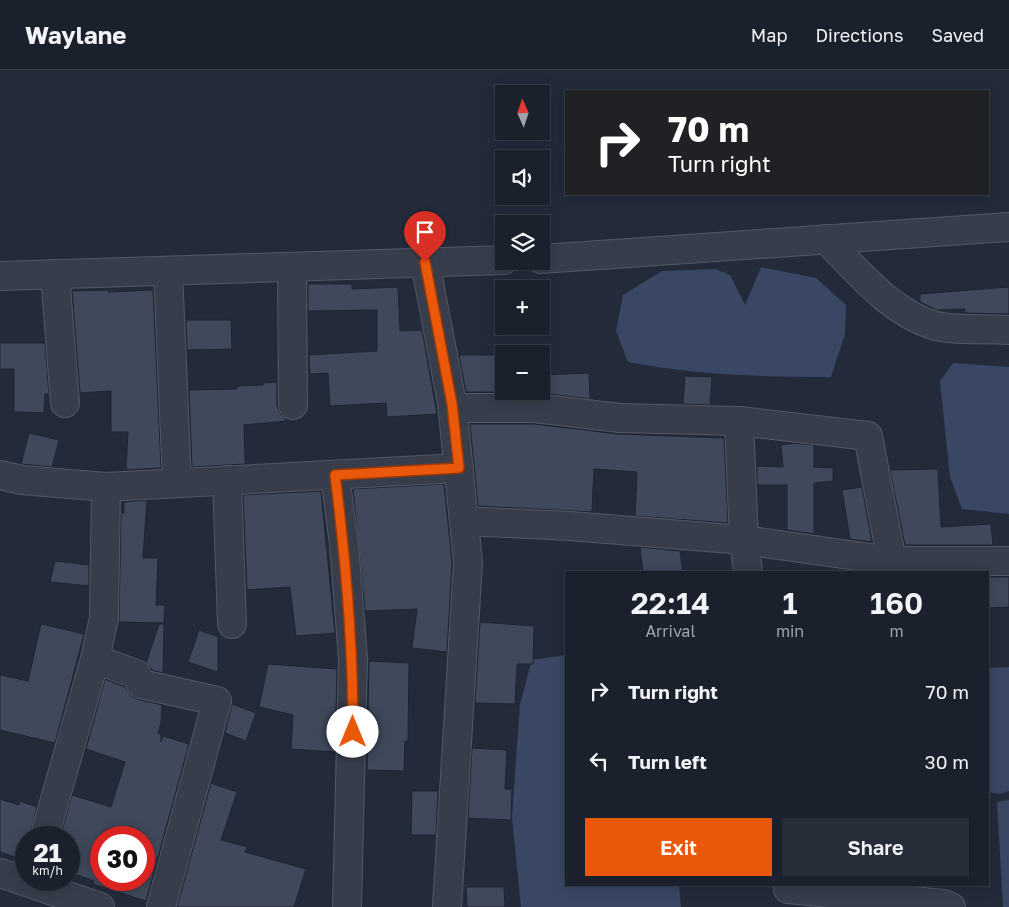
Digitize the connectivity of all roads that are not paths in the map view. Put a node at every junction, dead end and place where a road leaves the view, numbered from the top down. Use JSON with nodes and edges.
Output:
{"nodes":[{"id":1,"x":1009,"y":227,"type":"edge"},
{"id":2,"x":826,"y":239,"type":"junction"},
{"id":3,"x":550,"y":258,"type":"edge"},
{"id":4,"x":495,"y":260,"type":"edge"},
{"id":5,"x":425,"y":262,"type":"junction"},
{"id":6,"x":292,"y":266,"type":"junction"},
{"id":7,"x":168,"y":271,"type":"junction"},
{"id":8,"x":55,"y":274,"type":"junction"},
{"id":9,"x":0,"y":276,"type":"edge"},
{"id":10,"x":1009,"y":330,"type":"edge"},
{"id":11,"x":65,"y":403,"type":"dead end"},
{"id":12,"x":293,"y":405,"type":"dead end"},
{"id":13,"x":453,"y":408,"type":"junction"},
{"id":14,"x":740,"y":421,"type":"junction"},
{"id":15,"x":459,"y":468,"type":"junction"},
{"id":16,"x":0,"y":475,"type":"edge"},
{"id":17,"x":335,"y":475,"type":"junction"},
{"id":18,"x":227,"y":480,"type":"junction"},
{"id":19,"x":177,"y":483,"type":"junction"},
{"id":20,"x":106,"y":487,"type":"junction"},
{"id":21,"x":464,"y":521,"type":"junction"},
{"id":22,"x":744,"y":540,"type":"junction"},
{"id":23,"x":1009,"y":561,"type":"edge"},
{"id":24,"x":893,"y":567,"type":"edge"},
{"id":25,"x":748,"y":571,"type":"edge"},
{"id":26,"x":232,"y":624,"type":"dead end"},
{"id":27,"x":95,"y":660,"type":"junction"},
{"id":28,"x":47,"y":826,"type":"edge"},
{"id":29,"x":0,"y":873,"type":"edge"},
{"id":30,"x":15,"y":877,"type":"edge"},
{"id":31,"x":788,"y":886,"type":"edge"},
{"id":32,"x":56,"y":891,"type":"edge"},
{"id":33,"x":100,"y":907,"type":"edge"},
{"id":34,"x":161,"y":907,"type":"edge"},
{"id":35,"x":347,"y":907,"type":"edge"},
{"id":36,"x":447,"y":907,"type":"edge"},
{"id":37,"x":950,"y":907,"type":"edge"}],
"edges":[{"from":1,"to":2,"type":"street"},
{"from":2,"to":3,"type":"street"},
{"from":2,"to":10,"type":"street"},
{"from":4,"to":5,"type":"street"},
{"from":5,"to":6,"type":"street"},
{"from":5,"to":13,"type":"street"},
{"from":6,"to":7,"type":"street"},
{"from":6,"to":12,"type":"street"},
{"from":7,"to":8,"type":"street"},
{"from":7,"to":19,"type":"street"},
{"from":8,"to":9,"type":"street"},
{"from":8,"to":11,"type":"street"},
{"from":13,"to":14,"type":"street"},
{"from":13,"to":15,"type":"street"},
{"from":14,"to":22,"type":"street"},
{"from":14,"to":24,"type":"street"},
{"from":15,"to":17,"type":"street"},
{"from":15,"to":21,"type":"street"},
{"from":16,"to":20,"type":"street"},
{"from":17,"to":18,"type":"street"},
{"from":17,"to":35,"type":"street"},
{"from":18,"to":19,"type":"street"},
{"from":18,"to":26,"type":"street"},
{"from":19,"to":20,"type":"street"},
{"from":20,"to":27,"type":"street"},
{"from":21,"to":22,"type":"street"},
{"from":21,"to":36,"type":"street"},
{"from":22,"to":24,"type":"street"},
{"from":22,"to":25,"type":"street"},
{"from":23,"to":24,"type":"street"},
{"from":27,"to":28,"type":"street"},
{"from":27,"to":34,"type":"street"},
{"from":29,"to":30,"type":"street"},
{"from":31,"to":37,"type":"street"},
{"from":32,"to":33,"type":"street"}]}
